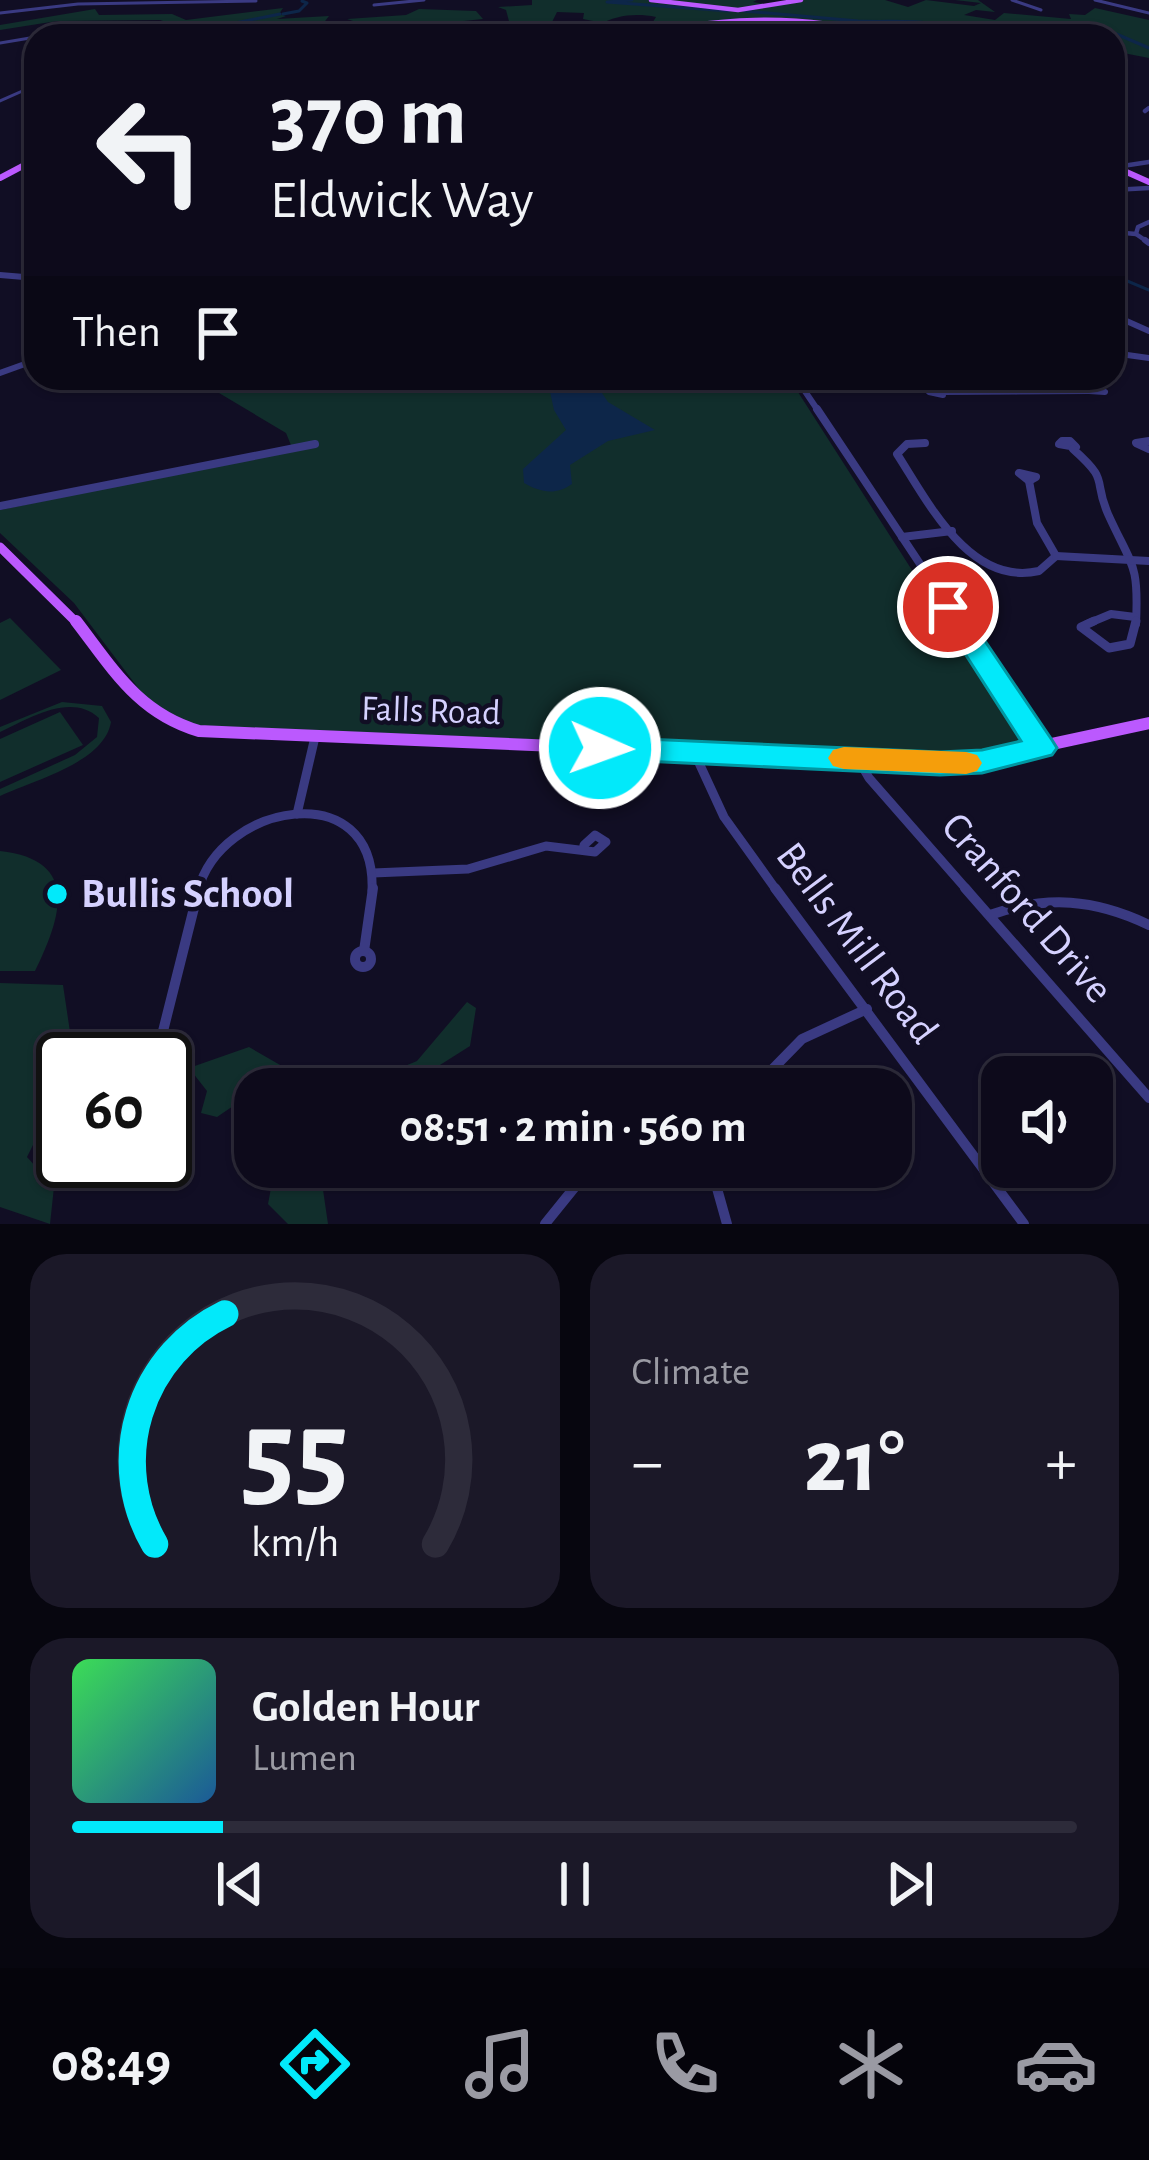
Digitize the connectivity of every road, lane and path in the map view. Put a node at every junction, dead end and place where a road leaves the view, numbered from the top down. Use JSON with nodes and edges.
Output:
{"nodes":[{"id":1,"x":424,"y":0,"type":"edge"},
{"id":2,"x":651,"y":0,"type":"edge"},
{"id":3,"x":801,"y":0,"type":"edge"},
{"id":4,"x":1012,"y":0,"type":"edge"},
{"id":5,"x":1095,"y":0,"type":"edge"},
{"id":6,"x":256,"y":1,"type":"edge"},
{"id":7,"x":374,"y":5,"type":"dead end"},
{"id":8,"x":1041,"y":10,"type":"dead end"},
{"id":9,"x":736,"y":12,"type":"junction"},
{"id":10,"x":1149,"y":13,"type":"edge"},
{"id":11,"x":0,"y":14,"type":"edge"},
{"id":12,"x":678,"y":24,"type":"edge"},
{"id":13,"x":843,"y":24,"type":"edge"},
{"id":14,"x":1149,"y":222,"type":"edge"},
{"id":15,"x":1125,"y":233,"type":"edge"},
{"id":16,"x":1136,"y":233,"type":"junction"},
{"id":17,"x":1149,"y":243,"type":"edge"},
{"id":18,"x":804,"y":390,"type":"edge"},
{"id":19,"x":1089,"y":391,"type":"dead end"},
{"id":20,"x":944,"y":392,"type":"dead end"},
{"id":21,"x":1017,"y":392,"type":"joint"},
{"id":22,"x":926,"y":443,"type":"dead end"},
{"id":23,"x":315,"y":444,"type":"dead end"},
{"id":24,"x":1073,"y":449,"type":"dead end"},
{"id":25,"x":1029,"y":481,"type":"dead end"},
{"id":26,"x":0,"y":506,"type":"edge"},
{"id":27,"x":952,"y":531,"type":"junction"},
{"id":28,"x":902,"y":537,"type":"junction"},
{"id":29,"x":0,"y":547,"type":"edge"},
{"id":30,"x":1055,"y":556,"type":"junction"},
{"id":31,"x":1133,"y":560,"type":"junction"},
{"id":32,"x":1149,"y":561,"type":"edge"},
{"id":33,"x":1135,"y":617,"type":"junction"},
{"id":34,"x":1149,"y":723,"type":"edge"},
{"id":35,"x":315,"y":737,"type":"junction"},
{"id":36,"x":1041,"y":748,"type":"junction"},
{"id":37,"x":694,"y":752,"type":"junction"},
{"id":38,"x":858,"y":759,"type":"junction"},
{"id":39,"x":297,"y":814,"type":"junction"},
{"id":40,"x":584,"y":845,"type":"dead end"},
{"id":41,"x":373,"y":873,"type":"junction"},
{"id":42,"x":989,"y":915,"type":"junction"},
{"id":43,"x":1149,"y":926,"type":"edge"},
{"id":44,"x":364,"y":951,"type":"dead end"},
{"id":45,"x":867,"y":1009,"type":"junction"},
{"id":46,"x":163,"y":1032,"type":"edge"},
{"id":47,"x":774,"y":1068,"type":"edge"},
{"id":48,"x":1149,"y":1098,"type":"edge"},
{"id":49,"x":574,"y":1188,"type":"edge"},
{"id":50,"x":717,"y":1188,"type":"edge"},
{"id":51,"x":545,"y":1224,"type":"edge"},
{"id":52,"x":727,"y":1224,"type":"edge"},
{"id":53,"x":1024,"y":1224,"type":"edge"}],
"edges":[{"from":1,"to":7,"type":"street"},
{"from":2,"to":9,"type":"main road"},
{"from":3,"to":9,"type":"main road"},
{"from":4,"to":8,"type":"street"},
{"from":5,"to":10,"type":"street"},
{"from":6,"to":11,"type":"street"},
{"from":9,"to":12,"type":"main road"},
{"from":9,"to":13,"type":"main road"},
{"from":14,"to":16,"type":"street"},
{"from":15,"to":16,"type":"street"},
{"from":16,"to":17,"type":"street"},
{"from":18,"to":28,"type":"street"},
{"from":19,"to":21,"type":"street"},
{"from":20,"to":21,"type":"street"},
{"from":22,"to":27,"type":"street"},
{"from":23,"to":26,"type":"street"},
{"from":24,"to":31,"type":"street"},
{"from":25,"to":30,"type":"street"},
{"from":27,"to":28,"type":"street"},
{"from":27,"to":30,"type":"street"},
{"from":28,"to":36,"type":"street"},
{"from":29,"to":35,"type":"main road","name":"Falls Road"},
{"from":30,"to":31,"type":"street"},
{"from":31,"to":32,"type":"street"},
{"from":31,"to":33,"type":"street"},
{"from":33,"to":33,"type":"street"},
{"from":34,"to":36,"type":"main road","name":"Falls Road"},
{"from":35,"to":37,"type":"main road","name":"Falls Road"},
{"from":35,"to":39,"type":"street"},
{"from":36,"to":38,"type":"main road","name":"Falls Road"},
{"from":37,"to":38,"type":"main road","name":"Falls Road"},
{"from":37,"to":45,"type":"street","name":"Bells Mill Road"},
{"from":38,"to":42,"type":"street","name":"Cranford Drive"},
{"from":39,"to":41,"type":"street"},
{"from":39,"to":46,"type":"street"},
{"from":40,"to":41,"type":"street"},
{"from":41,"to":44,"type":"street"},
{"from":42,"to":43,"type":"street"},
{"from":42,"to":48,"type":"street","name":"Cranford Drive"},
{"from":45,"to":47,"type":"street"},
{"from":45,"to":53,"type":"street","name":"Bells Mill Road"},
{"from":49,"to":51,"type":"street"},
{"from":50,"to":52,"type":"street"}]}
